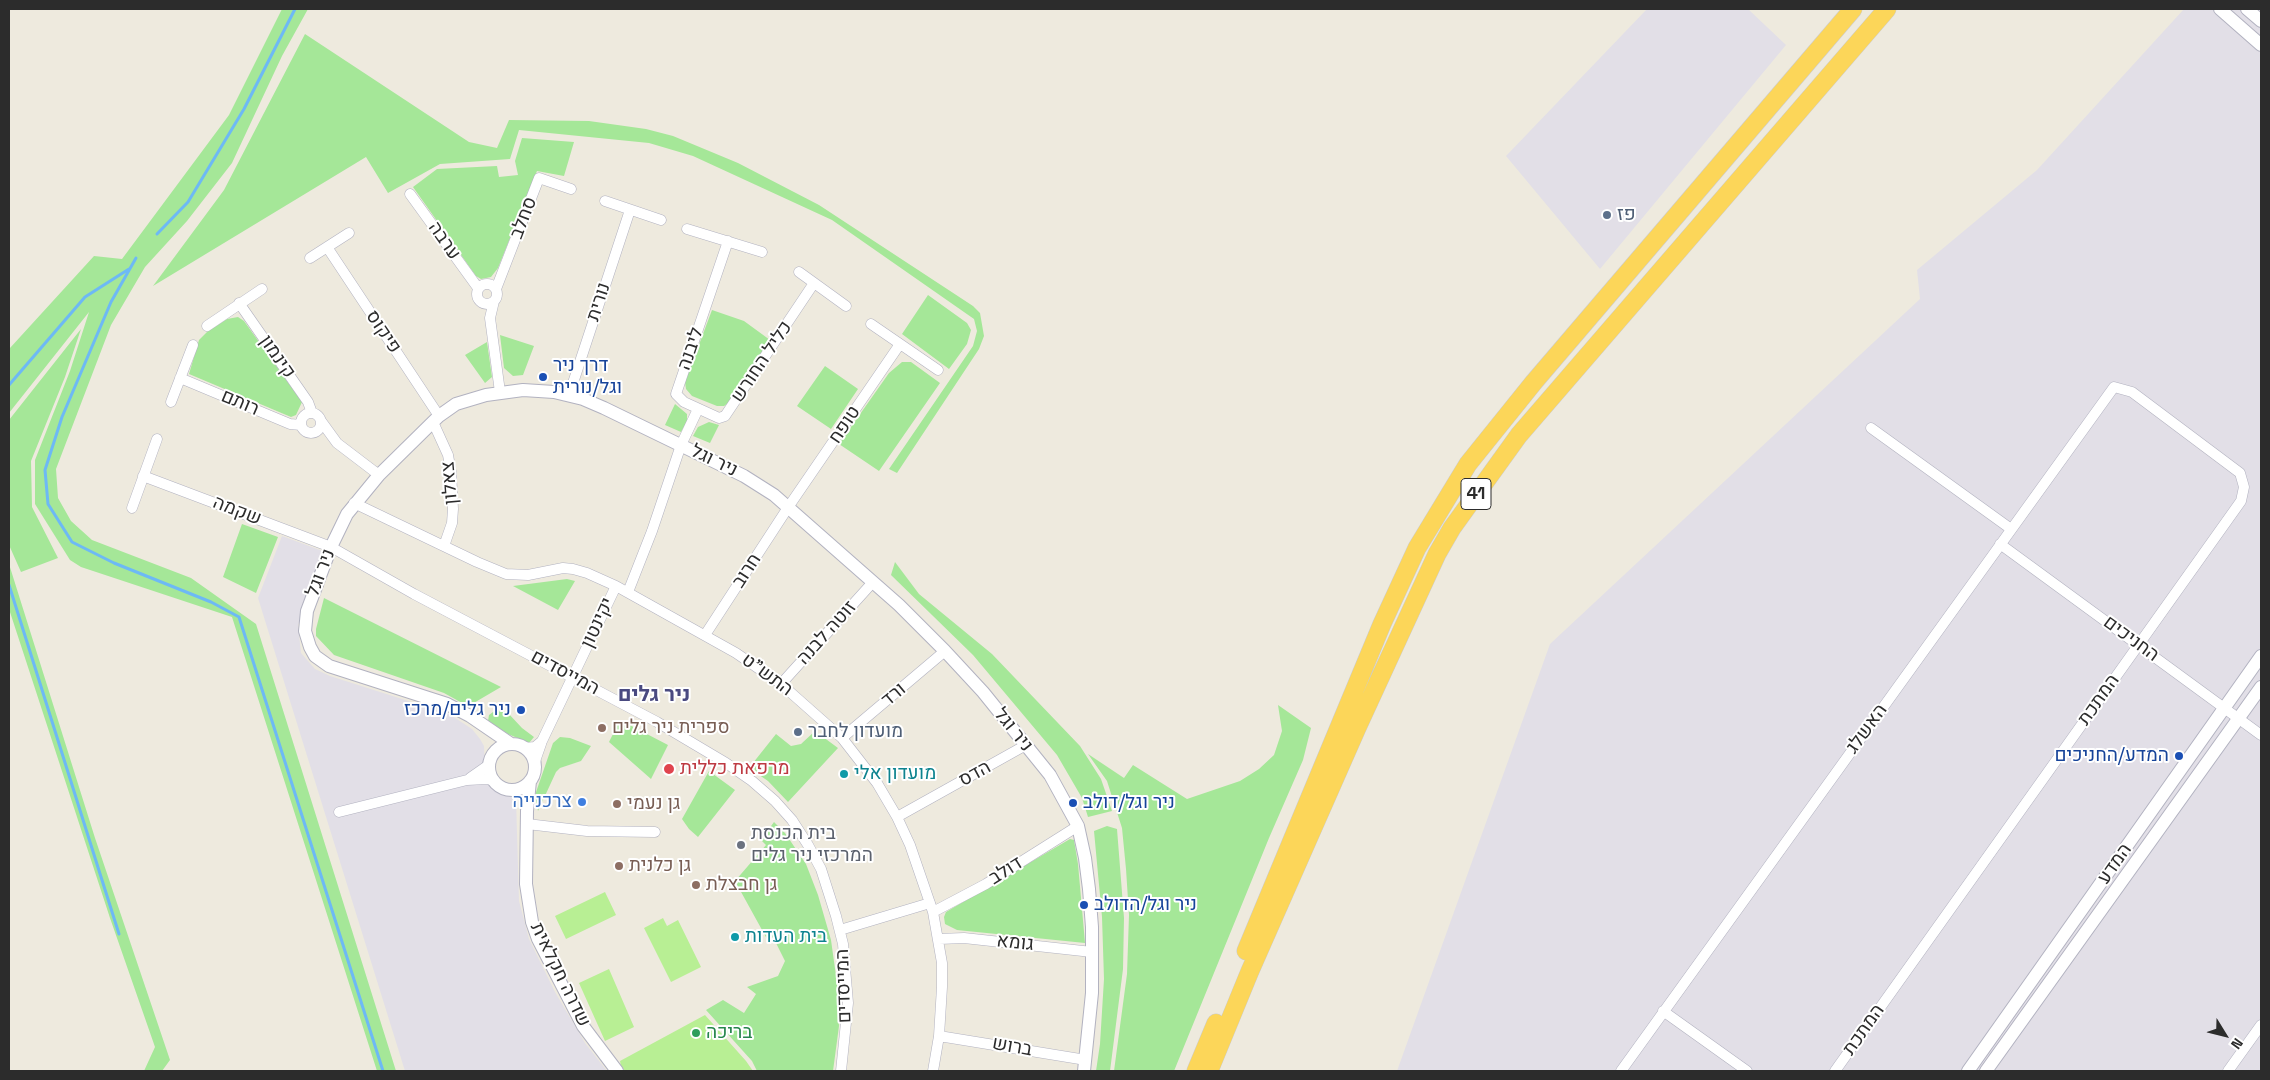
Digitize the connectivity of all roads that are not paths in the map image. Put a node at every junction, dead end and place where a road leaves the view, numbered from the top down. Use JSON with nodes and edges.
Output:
{"nodes":[{"id":1,"x":1853,"y":9,"type":"edge"},
{"id":2,"x":1887,"y":9,"type":"edge"},
{"id":3,"x":2220,"y":9,"type":"edge"},
{"id":4,"x":2247,"y":9,"type":"edge"},
{"id":5,"x":2261,"y":22,"type":"edge"},
{"id":6,"x":2261,"y":45,"type":"edge"},
{"id":7,"x":571,"y":189,"type":"dead end"},
{"id":8,"x":410,"y":194,"type":"dead end"},
{"id":9,"x":605,"y":201,"type":"dead end"},
{"id":10,"x":630,"y":210,"type":"junction"},
{"id":11,"x":661,"y":220,"type":"dead end"},
{"id":12,"x":687,"y":229,"type":"dead end"},
{"id":13,"x":350,"y":233,"type":"dead end"},
{"id":14,"x":728,"y":241,"type":"junction"},
{"id":15,"x":327,"y":248,"type":"junction"},
{"id":16,"x":762,"y":252,"type":"dead end"},
{"id":17,"x":310,"y":258,"type":"dead end"},
{"id":18,"x":799,"y":272,"type":"dead end"},
{"id":19,"x":814,"y":283,"type":"junction"},
{"id":20,"x":262,"y":288,"type":"dead end"},
{"id":21,"x":478,"y":288,"type":"junction"},
{"id":22,"x":496,"y":289,"type":"junction"},
{"id":23,"x":494,"y":301,"type":"junction"},
{"id":24,"x":239,"y":303,"type":"junction"},
{"id":25,"x":482,"y":303,"type":"junction"},
{"id":26,"x":846,"y":306,"type":"dead end"},
{"id":27,"x":490,"y":318,"type":"junction"},
{"id":28,"x":872,"y":324,"type":"dead end"},
{"id":29,"x":207,"y":326,"type":"dead end"},
{"id":30,"x":900,"y":344,"type":"junction"},
{"id":31,"x":193,"y":345,"type":"dead end"},
{"id":32,"x":938,"y":370,"type":"dead end"},
{"id":33,"x":180,"y":378,"type":"junction"},
{"id":34,"x":2114,"y":386,"type":"joint"},
{"id":35,"x":500,"y":392,"type":"junction"},
{"id":36,"x":569,"y":395,"type":"junction"},
{"id":37,"x":171,"y":402,"type":"dead end"},
{"id":38,"x":698,"y":409,"type":"junction"},
{"id":39,"x":312,"y":413,"type":"junction"},
{"id":40,"x":436,"y":419,"type":"junction"},
{"id":41,"x":321,"y":421,"type":"junction"},
{"id":42,"x":301,"y":424,"type":"junction"},
{"id":43,"x":1871,"y":428,"type":"dead end"},
{"id":44,"x":310,"y":434,"type":"junction"},
{"id":45,"x":157,"y":439,"type":"dead end"},
{"id":46,"x":337,"y":444,"type":"junction"},
{"id":47,"x":681,"y":445,"type":"junction"},
{"id":48,"x":143,"y":476,"type":"junction"},
{"id":49,"x":379,"y":476,"type":"junction"},
{"id":50,"x":354,"y":503,"type":"junction"},
{"id":51,"x":789,"y":506,"type":"junction"},
{"id":52,"x":132,"y":508,"type":"dead end"},
{"id":53,"x":2011,"y":529,"type":"junction"},
{"id":54,"x":2000,"y":544,"type":"junction"},
{"id":55,"x":444,"y":546,"type":"junction"},
{"id":56,"x":331,"y":547,"type":"junction"},
{"id":57,"x":873,"y":582,"type":"junction"},
{"id":58,"x":616,"y":586,"type":"junction"},
{"id":59,"x":628,"y":592,"type":"junction"},
{"id":60,"x":705,"y":635,"type":"junction"},
{"id":61,"x":2138,"y":645,"type":"junction"},
{"id":62,"x":945,"y":651,"type":"junction"},
{"id":63,"x":2261,"y":656,"type":"edge"},
{"id":64,"x":573,"y":677,"type":"junction"},
{"id":65,"x":781,"y":684,"type":"junction"},
{"id":66,"x":2261,"y":687,"type":"edge"},
{"id":67,"x":2224,"y":709,"type":"junction"},
{"id":68,"x":2239,"y":720,"type":"junction"},
{"id":69,"x":485,"y":727,"type":"junction"},
{"id":70,"x":2261,"y":735,"type":"edge"},
{"id":71,"x":842,"y":738,"type":"junction"},
{"id":72,"x":542,"y":741,"type":"junction"},
{"id":73,"x":1026,"y":745,"type":"junction"},
{"id":74,"x":518,"y":746,"type":"junction"},
{"id":75,"x":492,"y":759,"type":"junction"},
{"id":76,"x":534,"y":764,"type":"junction"},
{"id":77,"x":467,"y":780,"type":"junction"},
{"id":78,"x":494,"y":780,"type":"junction"},
{"id":79,"x":530,"y":781,"type":"junction"},
{"id":80,"x":510,"y":790,"type":"junction"},
{"id":81,"x":527,"y":811,"type":"junction"},
{"id":82,"x":339,"y":812,"type":"dead end"},
{"id":83,"x":897,"y":817,"type":"junction"},
{"id":84,"x":527,"y":824,"type":"junction"},
{"id":85,"x":1078,"y":826,"type":"junction"},
{"id":86,"x":655,"y":832,"type":"dead end"},
{"id":87,"x":931,"y":908,"type":"junction"},
{"id":88,"x":840,"y":930,"type":"junction"},
{"id":89,"x":939,"y":939,"type":"junction"},
{"id":90,"x":1092,"y":952,"type":"junction"},
{"id":91,"x":1664,"y":1011,"type":"junction"},
{"id":92,"x":2261,"y":1025,"type":"edge"},
{"id":93,"x":939,"y":1036,"type":"junction"},
{"id":94,"x":1085,"y":1066,"type":"edge"},
{"id":95,"x":617,"y":1071,"type":"edge"},
{"id":96,"x":841,"y":1071,"type":"edge"},
{"id":97,"x":933,"y":1071,"type":"edge"},
{"id":98,"x":1196,"y":1071,"type":"edge"},
{"id":99,"x":1209,"y":1071,"type":"edge"},
{"id":100,"x":1621,"y":1071,"type":"edge"},
{"id":101,"x":1747,"y":1071,"type":"edge"},
{"id":102,"x":1835,"y":1071,"type":"edge"},
{"id":103,"x":1968,"y":1071,"type":"edge"},
{"id":104,"x":1986,"y":1071,"type":"edge"},
{"id":105,"x":2228,"y":1071,"type":"edge"}],
"edges":[{"from":1,"to":98,"type":"highway","number":"41"},
{"from":2,"to":99,"type":"highway","number":"41"},
{"from":3,"to":6,"type":"street"},
{"from":4,"to":5,"type":"street"},
{"from":7,"to":22,"type":"street","name":"סחלב"},
{"from":8,"to":21,"type":"street","name":"ערבה"},
{"from":9,"to":10,"type":"street"},
{"from":10,"to":11,"type":"street"},
{"from":10,"to":36,"type":"street","name":"נורית"},
{"from":12,"to":14,"type":"street"},
{"from":13,"to":15,"type":"street"},
{"from":14,"to":16,"type":"street"},
{"from":14,"to":38,"type":"street","name":"ליבנה"},
{"from":15,"to":17,"type":"street"},
{"from":15,"to":40,"type":"street","name":"פיקוס"},
{"from":18,"to":19,"type":"street"},
{"from":19,"to":26,"type":"street"},
{"from":19,"to":38,"type":"street","name":"כליל החורש"},
{"from":20,"to":24,"type":"street"},
{"from":21,"to":22,"type":"street"},
{"from":21,"to":25,"type":"street"},
{"from":22,"to":23,"type":"street"},
{"from":23,"to":25,"type":"street"},
{"from":23,"to":27,"type":"street"},
{"from":24,"to":29,"type":"street"},
{"from":24,"to":39,"type":"street","name":"קינמון"},
{"from":25,"to":27,"type":"street"},
{"from":27,"to":35,"type":"street"},
{"from":28,"to":30,"type":"street"},
{"from":30,"to":32,"type":"street"},
{"from":30,"to":51,"type":"street","name":"טופח"},
{"from":31,"to":33,"type":"street"},
{"from":33,"to":37,"type":"street"},
{"from":33,"to":42,"type":"street","name":"רותם"},
{"from":34,"to":53,"type":"street","name":"האשלג"},
{"from":34,"to":61,"type":"street","name":"המתכת"},
{"from":35,"to":36,"type":"street","name":"ניר וגל"},
{"from":35,"to":40,"type":"street","name":"ניר וגל"},
{"from":36,"to":47,"type":"street","name":"ניר וגל"},
{"from":38,"to":47,"type":"street"},
{"from":39,"to":41,"type":"street"},
{"from":39,"to":42,"type":"street"},
{"from":40,"to":49,"type":"street","name":"ניר וגל"},
{"from":40,"to":55,"type":"street","name":"צאלון"},
{"from":41,"to":44,"type":"street"},
{"from":41,"to":46,"type":"street"},
{"from":42,"to":44,"type":"street"},
{"from":43,"to":53,"type":"street"},
{"from":44,"to":46,"type":"street"},
{"from":45,"to":48,"type":"street"},
{"from":46,"to":49,"type":"street"},
{"from":47,"to":51,"type":"street","name":"ניר וגל"},
{"from":47,"to":59,"type":"street","name":"יקינטון"},
{"from":48,"to":52,"type":"street"},
{"from":48,"to":56,"type":"street","name":"שקמה"},
{"from":49,"to":50,"type":"street","name":"ניר וגל"},
{"from":50,"to":55,"type":"street","name":"התש\"ט"},
{"from":50,"to":56,"type":"street","name":"ניר וגל"},
{"from":51,"to":57,"type":"street","name":"ניר וגל"},
{"from":51,"to":60,"type":"street","name":"חרוב"},
{"from":53,"to":54,"type":"street","name":"האשלג"},
{"from":54,"to":61,"type":"street","name":"החניכים"},
{"from":54,"to":91,"type":"street","name":"האשלג"},
{"from":55,"to":58,"type":"street","name":"התש\"ט"},
{"from":56,"to":64,"type":"street","name":"המייסדים"},
{"from":56,"to":69,"type":"street","name":"ניר וגל"},
{"from":57,"to":62,"type":"street","name":"ניר וגל"},
{"from":57,"to":65,"type":"street","name":"זוטה לבנה"},
{"from":58,"to":59,"type":"street","name":"התש\"ט"},
{"from":58,"to":64,"type":"street","name":"יקינטון"},
{"from":59,"to":60,"type":"street","name":"התש\"ט"},
{"from":60,"to":65,"type":"street","name":"התש\"ט"},
{"from":61,"to":67,"type":"street","name":"החניכים"},
{"from":61,"to":102,"type":"street","name":"המתכת"},
{"from":62,"to":71,"type":"street","name":"ורד"},
{"from":62,"to":73,"type":"street","name":"ניר וגל"},
{"from":63,"to":67,"type":"street","name":"המדע"},
{"from":64,"to":72,"type":"street","name":"יקינטון"},
{"from":64,"to":88,"type":"street","name":"המייסדים"},
{"from":65,"to":71,"type":"street","name":"התש\"ט"},
{"from":66,"to":68,"type":"street","name":"המדע"},
{"from":67,"to":68,"type":"street","name":"החניכים"},
{"from":67,"to":103,"type":"street","name":"המדע"},
{"from":68,"to":70,"type":"street","name":"החניכים"},
{"from":68,"to":104,"type":"street","name":"המדע"},
{"from":69,"to":74,"type":"street","name":"ניר וגל"},
{"from":69,"to":75,"type":"street"},
{"from":71,"to":83,"type":"street","name":"התש\"ט"},
{"from":72,"to":74,"type":"street"},
{"from":72,"to":76,"type":"street","name":"יקינטון"},
{"from":73,"to":83,"type":"street","name":"הדס"},
{"from":73,"to":85,"type":"street","name":"ניר וגל"},
{"from":74,"to":75,"type":"street"},
{"from":74,"to":76,"type":"street"},
{"from":75,"to":77,"type":"street"},
{"from":75,"to":78,"type":"street"},
{"from":76,"to":79,"type":"street"},
{"from":77,"to":78,"type":"street"},
{"from":77,"to":82,"type":"street"},
{"from":78,"to":80,"type":"street"},
{"from":79,"to":80,"type":"street"},
{"from":79,"to":81,"type":"street","name":"שדרה חקלאית"},
{"from":80,"to":81,"type":"street"},
{"from":81,"to":84,"type":"street","name":"שדרה חקלאית"},
{"from":83,"to":87,"type":"street","name":"התש\"ט"},
{"from":84,"to":86,"type":"street"},
{"from":84,"to":95,"type":"street","name":"שדרה חקלאית"},
{"from":85,"to":87,"type":"street","name":"דולב"},
{"from":85,"to":90,"type":"street","name":"ניר וגל"},
{"from":87,"to":88,"type":"street","name":"דולב"},
{"from":87,"to":89,"type":"street","name":"התש\"ט"},
{"from":88,"to":96,"type":"street","name":"המייסדים"},
{"from":89,"to":90,"type":"street","name":"גומא"},
{"from":89,"to":93,"type":"street","name":"התש\"ט"},
{"from":90,"to":94,"type":"street","name":"ניר וגל"},
{"from":91,"to":100,"type":"street","name":"האשלג"},
{"from":91,"to":101,"type":"street"},
{"from":92,"to":105,"type":"street"},
{"from":93,"to":94,"type":"street","name":"ברוש"},
{"from":93,"to":97,"type":"street","name":"התש\"ט"}]}
